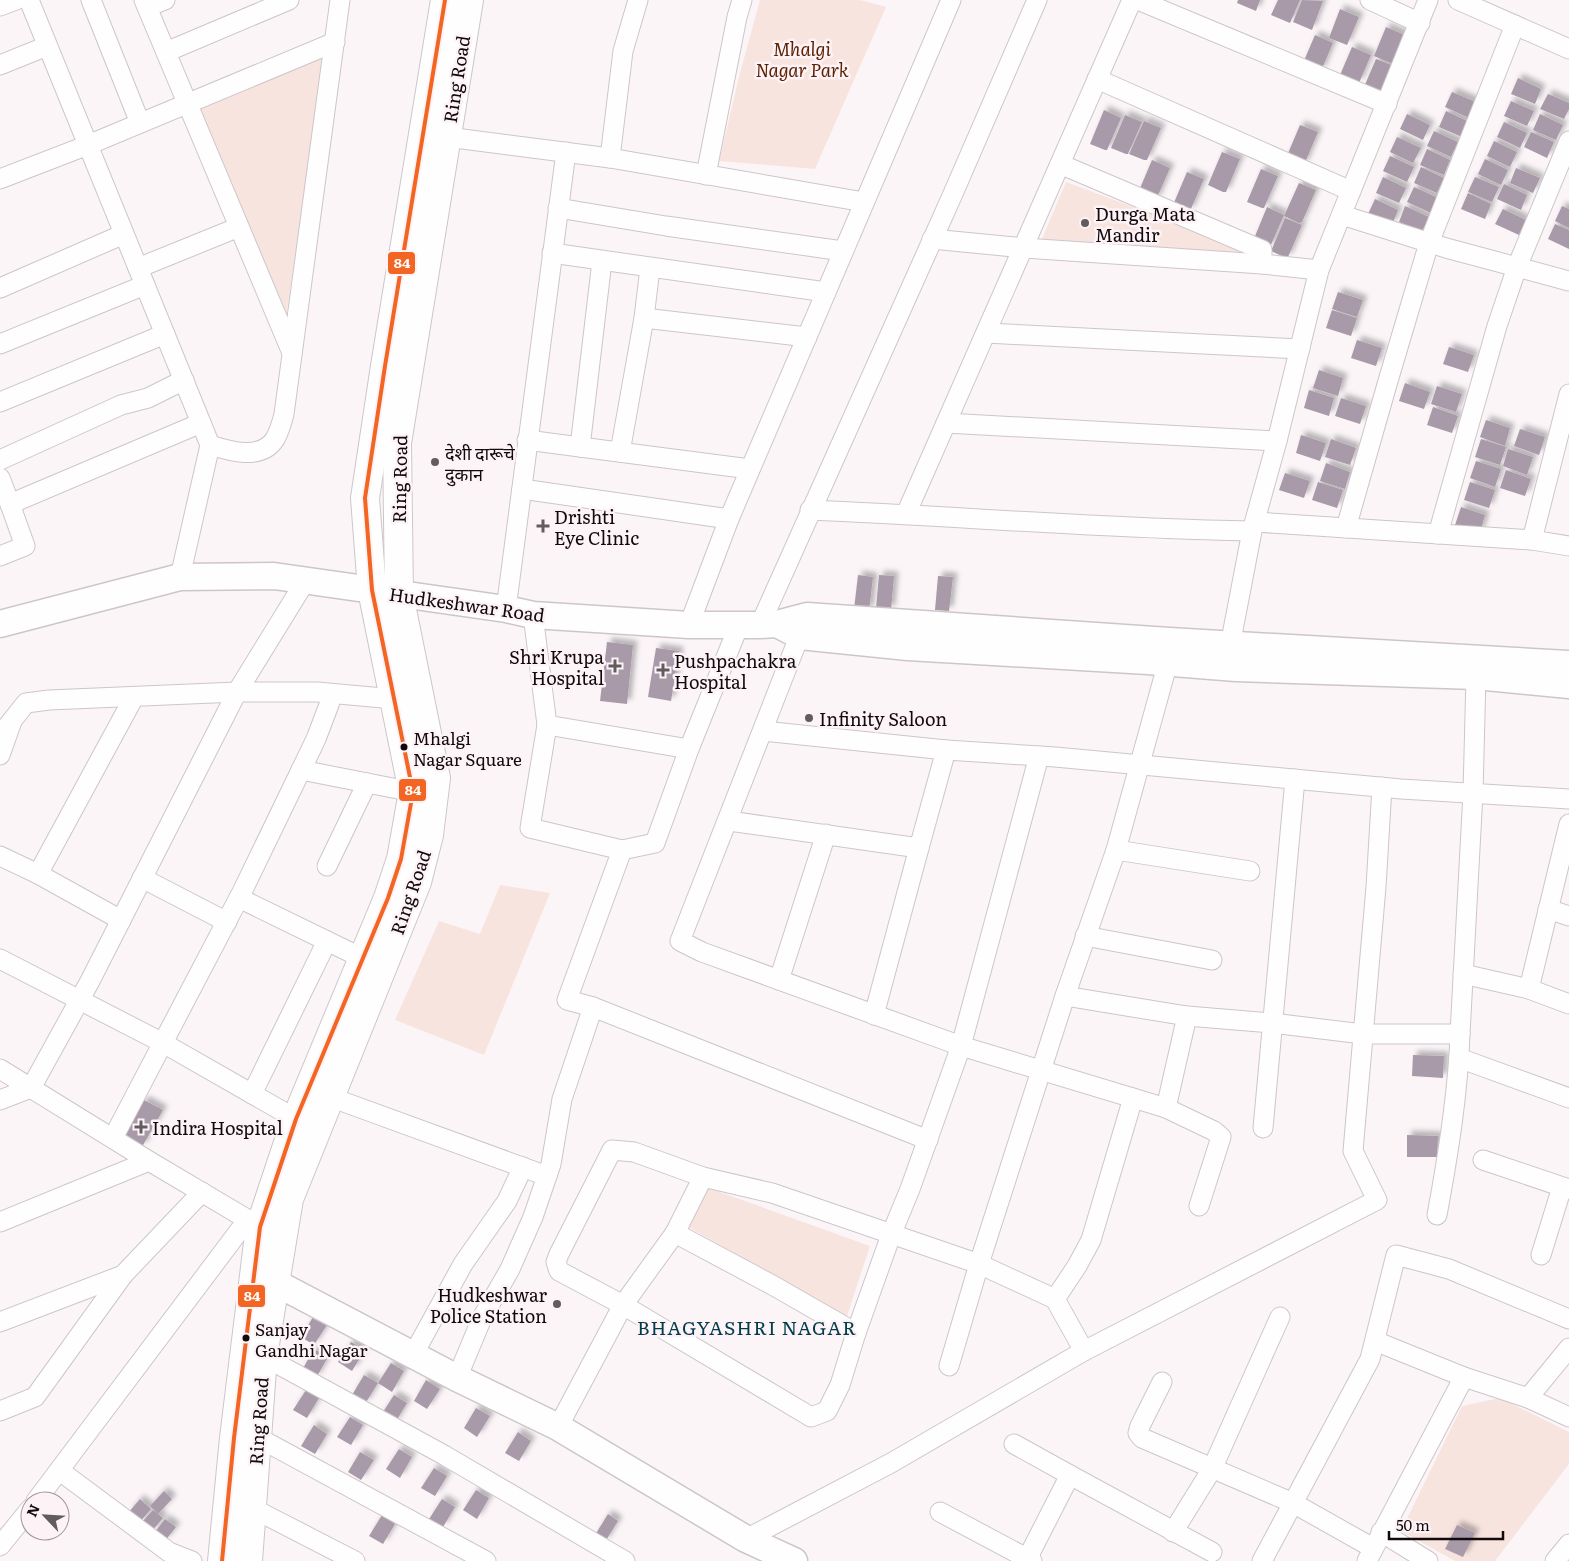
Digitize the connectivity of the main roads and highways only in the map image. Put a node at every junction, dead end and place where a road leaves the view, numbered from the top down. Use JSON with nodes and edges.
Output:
{"nodes":[{"id":1,"x":445,"y":0,"type":"edge"},
{"id":2,"x":469,"y":0,"type":"edge"},
{"id":3,"x":372,"y":590,"type":"junction"},
{"id":4,"x":399,"y":595,"type":"junction"},
{"id":5,"x":0,"y":624,"type":"edge"},
{"id":6,"x":1228,"y":656,"type":"junction"},
{"id":7,"x":1569,"y":664,"type":"edge"},
{"id":8,"x":1569,"y":685,"type":"edge"},
{"id":9,"x":276,"y":1283,"type":"junction"},
{"id":10,"x":222,"y":1561,"type":"edge"},
{"id":11,"x":248,"y":1561,"type":"edge"},
{"id":12,"x":794,"y":1561,"type":"edge"}],
"edges":[{"from":1,"to":3,"type":"highway","name":"Ring Road"},
{"from":2,"to":4,"type":"highway","name":"Ring Road"},
{"from":3,"to":4,"type":"main road","name":"Hudkeshwar Road"},
{"from":3,"to":5,"type":"main road","name":"Hudkeshwar Road"},
{"from":3,"to":10,"type":"highway","name":"Ring Road"},
{"from":4,"to":6,"type":"main road","name":"Hudkeshwar Road"},
{"from":4,"to":9,"type":"highway","name":"Ring Road"},
{"from":6,"to":7,"type":"main road"},
{"from":6,"to":8,"type":"main road"},
{"from":9,"to":11,"type":"highway","name":"Ring Road"},
{"from":9,"to":12,"type":"main road"}]}
